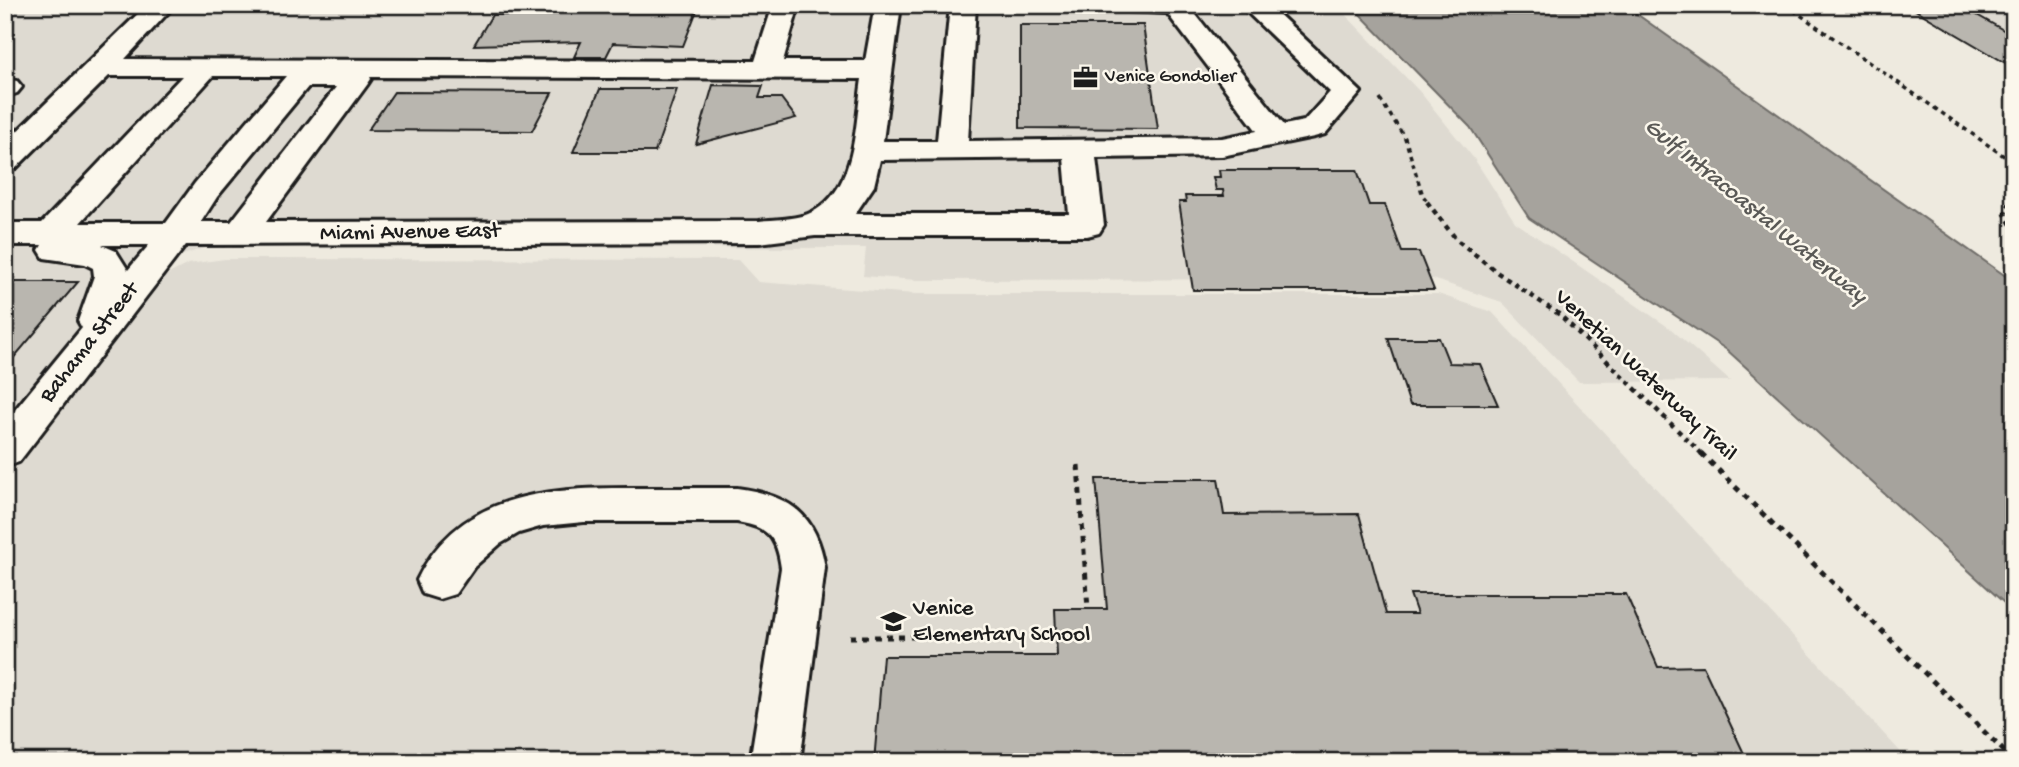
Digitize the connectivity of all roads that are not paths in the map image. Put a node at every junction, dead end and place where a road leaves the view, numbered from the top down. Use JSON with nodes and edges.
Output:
{"nodes":[{"id":1,"x":162,"y":5,"type":"edge"},
{"id":2,"x":786,"y":5,"type":"edge"},
{"id":3,"x":888,"y":5,"type":"edge"},
{"id":4,"x":963,"y":5,"type":"edge"},
{"id":5,"x":1136,"y":5,"type":"edge"},
{"id":6,"x":1175,"y":5,"type":"edge"},
{"id":7,"x":1253,"y":5,"type":"edge"},
{"id":8,"x":206,"y":66,"type":"junction"},
{"id":9,"x":101,"y":67,"type":"junction"},
{"id":10,"x":766,"y":70,"type":"junction"},
{"id":11,"x":878,"y":70,"type":"junction"},
{"id":12,"x":1278,"y":136,"type":"junction"},
{"id":13,"x":1079,"y":148,"type":"junction"},
{"id":14,"x":866,"y":150,"type":"junction"},
{"id":15,"x":952,"y":150,"type":"junction"},
{"id":16,"x":5,"y":161,"type":"edge"},
{"id":17,"x":815,"y":225,"type":"junction"},
{"id":18,"x":5,"y":233,"type":"edge"},
{"id":19,"x":51,"y":234,"type":"junction"},
{"id":20,"x":239,"y":234,"type":"junction"},
{"id":21,"x":175,"y":235,"type":"junction"},
{"id":22,"x":5,"y":249,"type":"edge"},
{"id":23,"x":81,"y":355,"type":"junction"},
{"id":24,"x":5,"y":451,"type":"edge"},
{"id":25,"x":439,"y":580,"type":"dead end"},
{"id":26,"x":775,"y":762,"type":"edge"}],
"edges":[{"from":1,"to":9,"type":"street"},
{"from":2,"to":10,"type":"street"},
{"from":3,"to":11,"type":"street"},
{"from":4,"to":15,"type":"street"},
{"from":5,"to":6,"type":"street"},
{"from":6,"to":12,"type":"street"},
{"from":7,"to":12,"type":"street"},
{"from":8,"to":9,"type":"street"},
{"from":8,"to":10,"type":"street"},
{"from":8,"to":19,"type":"street"},
{"from":9,"to":16,"type":"street"},
{"from":10,"to":11,"type":"street"},
{"from":11,"to":14,"type":"street"},
{"from":12,"to":13,"type":"street"},
{"from":13,"to":15,"type":"street"},
{"from":13,"to":17,"type":"street","name":"Miami Avenue East"},
{"from":14,"to":15,"type":"street"},
{"from":14,"to":17,"type":"street"},
{"from":17,"to":20,"type":"street","name":"Miami Avenue East"},
{"from":18,"to":19,"type":"street","name":"Miami Avenue East"},
{"from":19,"to":21,"type":"street","name":"Miami Avenue East"},
{"from":20,"to":21,"type":"street","name":"Miami Avenue East"},
{"from":20,"to":21,"type":"street","name":"Bahama Street"},
{"from":21,"to":23,"type":"street","name":"Bahama Street"},
{"from":22,"to":23,"type":"street"},
{"from":23,"to":24,"type":"street","name":"Bahama Street"},
{"from":25,"to":26,"type":"street"}]}
